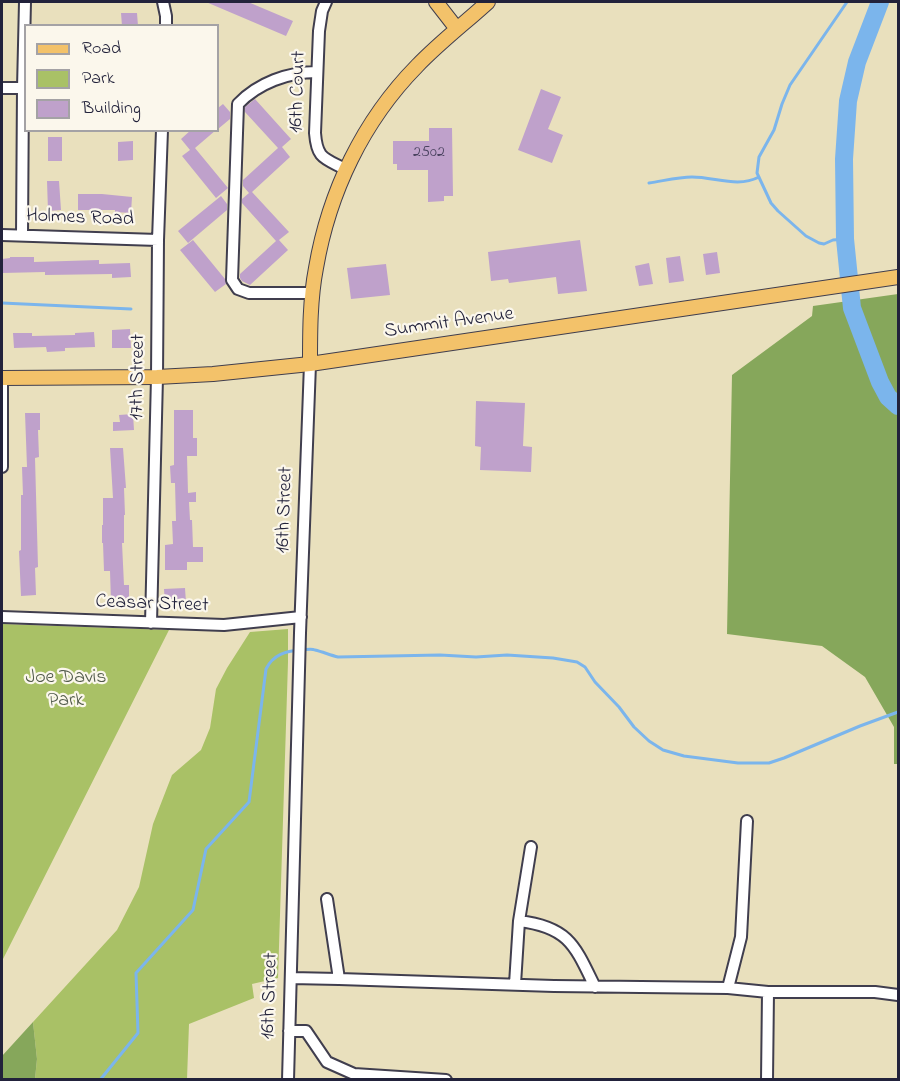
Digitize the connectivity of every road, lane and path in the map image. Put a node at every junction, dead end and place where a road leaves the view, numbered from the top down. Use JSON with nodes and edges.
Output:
{"nodes":[{"id":1,"x":25,"y":2,"type":"edge"},
{"id":2,"x":163,"y":2,"type":"edge"},
{"id":3,"x":326,"y":2,"type":"edge"},
{"id":4,"x":436,"y":2,"type":"edge"},
{"id":5,"x":488,"y":2,"type":"edge"},
{"id":6,"x":24,"y":24,"type":"edge"},
{"id":7,"x":166,"y":24,"type":"edge"},
{"id":8,"x":457,"y":29,"type":"junction"},
{"id":9,"x":24,"y":45,"type":"edge"},
{"id":10,"x":317,"y":72,"type":"junction"},
{"id":11,"x":2,"y":88,"type":"edge"},
{"id":12,"x":23,"y":88,"type":"junction"},
{"id":13,"x":162,"y":132,"type":"edge"},
{"id":14,"x":345,"y":169,"type":"junction"},
{"id":15,"x":2,"y":235,"type":"edge"},
{"id":16,"x":22,"y":235,"type":"junction"},
{"id":17,"x":158,"y":240,"type":"junction"},
{"id":18,"x":898,"y":277,"type":"edge"},
{"id":19,"x":313,"y":293,"type":"junction"},
{"id":20,"x":310,"y":364,"type":"junction"},
{"id":21,"x":157,"y":377,"type":"junction"},
{"id":22,"x":2,"y":378,"type":"edge"},
{"id":23,"x":2,"y":467,"type":"edge"},
{"id":24,"x":2,"y":617,"type":"edge"},
{"id":25,"x":301,"y":617,"type":"junction"},
{"id":26,"x":151,"y":623,"type":"junction"},
{"id":27,"x":747,"y":820,"type":"dead end"},
{"id":28,"x":531,"y":847,"type":"dead end"},
{"id":29,"x":327,"y":899,"type":"dead end"},
{"id":30,"x":519,"y":921,"type":"junction"},
{"id":31,"x":291,"y":978,"type":"junction"},
{"id":32,"x":339,"y":979,"type":"junction"},
{"id":33,"x":515,"y":984,"type":"junction"},
{"id":34,"x":595,"y":987,"type":"junction"},
{"id":35,"x":728,"y":988,"type":"junction"},
{"id":36,"x":768,"y":992,"type":"junction"},
{"id":37,"x":898,"y":995,"type":"edge"},
{"id":38,"x":289,"y":1031,"type":"junction"},
{"id":39,"x":288,"y":1080,"type":"edge"},
{"id":40,"x":446,"y":1080,"type":"edge"},
{"id":41,"x":767,"y":1080,"type":"edge"}],
"edges":[{"from":1,"to":6,"type":"street"},
{"from":2,"to":7,"type":"street"},
{"from":3,"to":10,"type":"street","name":"16th Court"},
{"from":4,"to":8,"type":"main road"},
{"from":5,"to":8,"type":"main road","name":"16th Street"},
{"from":8,"to":14,"type":"main road","name":"16th Street"},
{"from":9,"to":12,"type":"street"},
{"from":10,"to":14,"type":"street","name":"16th Court"},
{"from":10,"to":19,"type":"street"},
{"from":11,"to":12,"type":"street"},
{"from":12,"to":16,"type":"street"},
{"from":13,"to":17,"type":"street","name":"17th Street"},
{"from":14,"to":19,"type":"main road","name":"16th Street"},
{"from":15,"to":16,"type":"street","name":"Holmes Road"},
{"from":16,"to":17,"type":"street","name":"Holmes Road"},
{"from":17,"to":21,"type":"street","name":"17th Street"},
{"from":18,"to":20,"type":"main road","name":"Summit Avenue"},
{"from":19,"to":20,"type":"main road","name":"16th Street"},
{"from":20,"to":21,"type":"main road","name":"Summit Avenue"},
{"from":20,"to":25,"type":"street","name":"16th Street"},
{"from":21,"to":22,"type":"main road","name":"Summit Avenue"},
{"from":21,"to":26,"type":"street","name":"17th Street"},
{"from":22,"to":23,"type":"street"},
{"from":24,"to":26,"type":"street","name":"Ceasar Street"},
{"from":25,"to":26,"type":"street","name":"Ceasar Street"},
{"from":25,"to":31,"type":"street","name":"16th Street"},
{"from":27,"to":35,"type":"street"},
{"from":28,"to":30,"type":"street"},
{"from":29,"to":32,"type":"street"},
{"from":30,"to":33,"type":"street"},
{"from":30,"to":34,"type":"street"},
{"from":31,"to":32,"type":"street"},
{"from":31,"to":38,"type":"street","name":"16th Street"},
{"from":32,"to":33,"type":"street"},
{"from":33,"to":34,"type":"street"},
{"from":34,"to":35,"type":"street"},
{"from":35,"to":36,"type":"street"},
{"from":36,"to":37,"type":"street"},
{"from":36,"to":41,"type":"street"},
{"from":38,"to":39,"type":"street","name":"16th Street"},
{"from":38,"to":40,"type":"street"}]}
